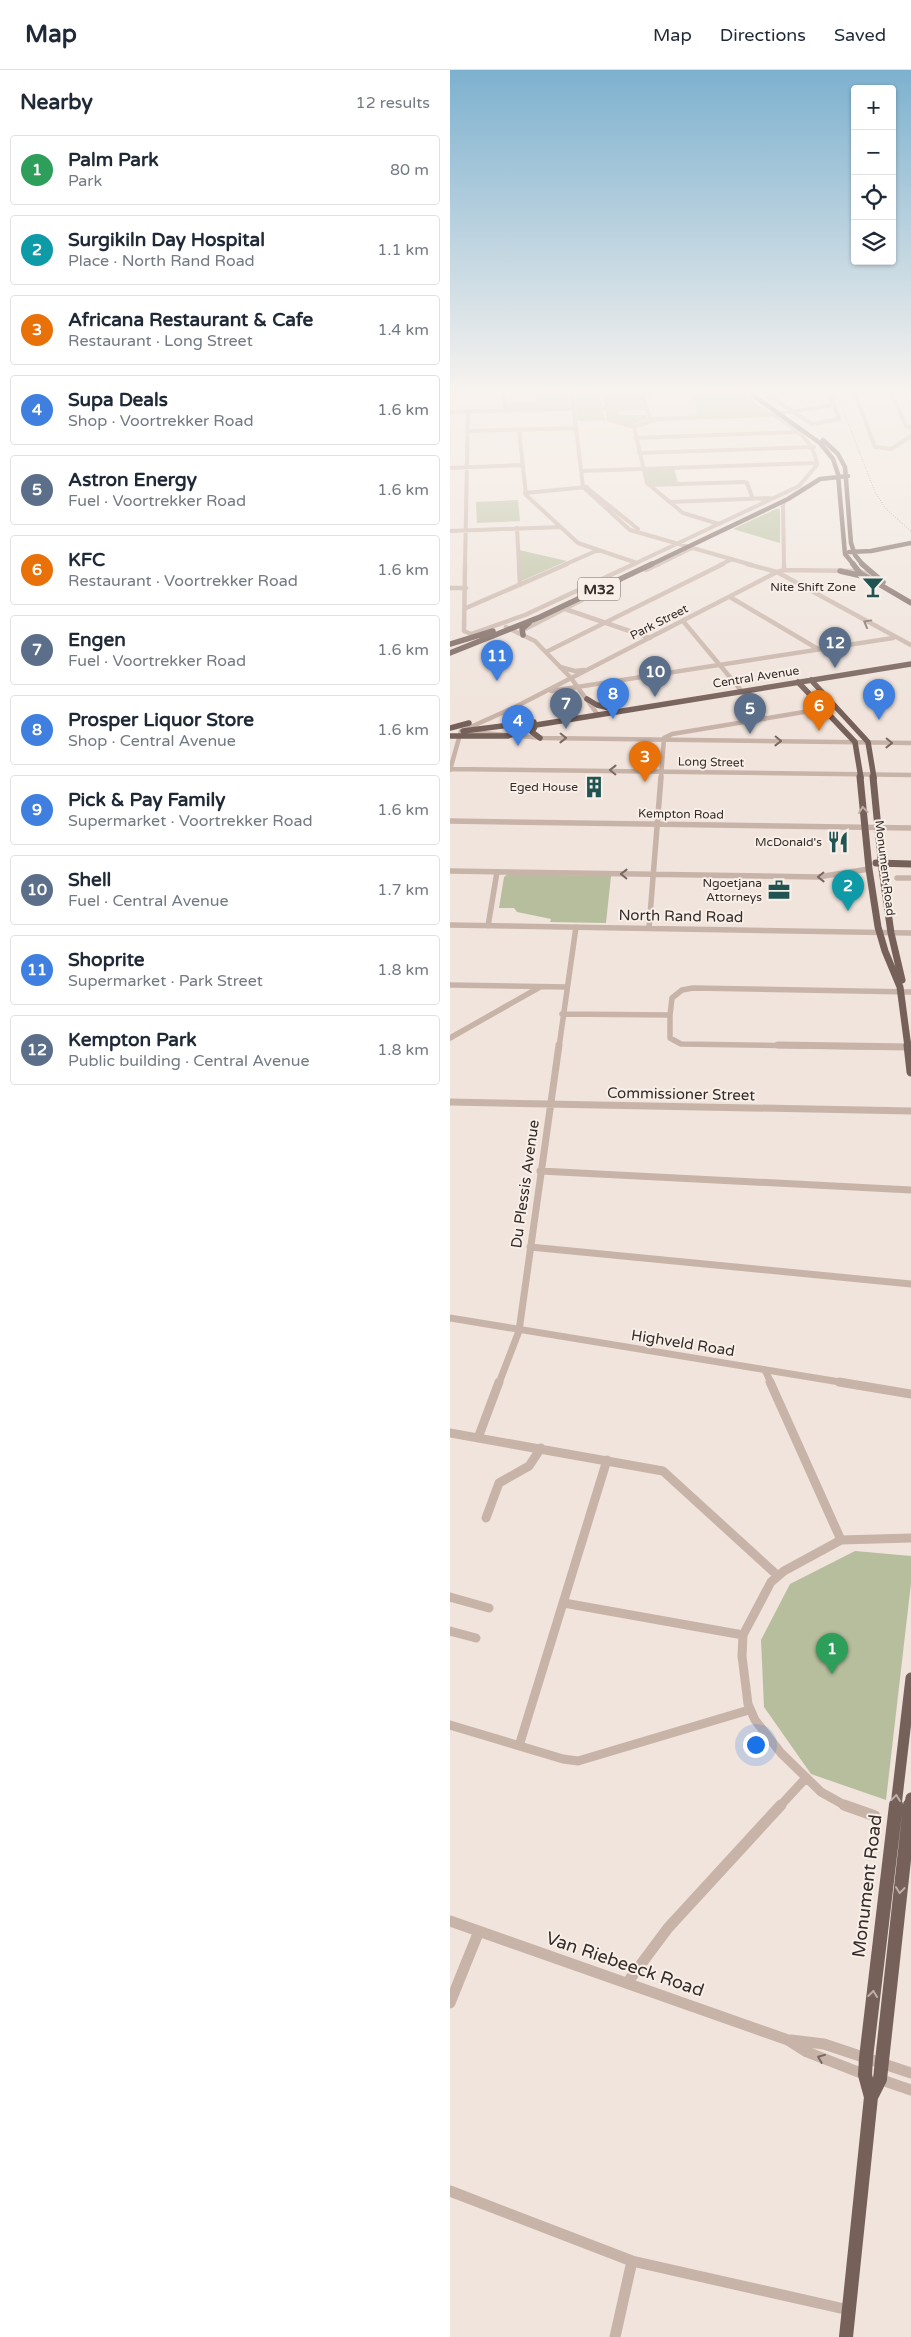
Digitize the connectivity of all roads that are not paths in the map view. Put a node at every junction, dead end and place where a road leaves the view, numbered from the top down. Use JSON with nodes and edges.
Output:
{"nodes":[{"id":1,"x":467,"y":500,"type":"edge"},
{"id":2,"x":532,"y":500,"type":"edge"},
{"id":3,"x":595,"y":500,"type":"edge"},
{"id":4,"x":603,"y":500,"type":"edge"},
{"id":5,"x":667,"y":500,"type":"edge"},
{"id":6,"x":731,"y":500,"type":"edge"},
{"id":7,"x":770,"y":500,"type":"edge"},
{"id":8,"x":779,"y":500,"type":"edge"},
{"id":9,"x":785,"y":500,"type":"joint"},
{"id":10,"x":840,"y":500,"type":"edge"},
{"id":11,"x":848,"y":500,"type":"edge"},
{"id":12,"x":670,"y":502,"type":"junction"},
{"id":13,"x":840,"y":503,"type":"junction"},
{"id":14,"x":848,"y":504,"type":"junction"},
{"id":15,"x":769,"y":508,"type":"junction"},
{"id":16,"x":783,"y":508,"type":"junction"},
{"id":17,"x":719,"y":524,"type":"junction"},
{"id":18,"x":632,"y":526,"type":"junction"},
{"id":19,"x":560,"y":527,"type":"junction"},
{"id":20,"x":626,"y":527,"type":"junction"},
{"id":21,"x":517,"y":528,"type":"junction"},
{"id":22,"x":467,"y":530,"type":"junction"},
{"id":23,"x":450,"y":531,"type":"edge"},
{"id":24,"x":656,"y":536,"type":"junction"},
{"id":25,"x":911,"y":543,"type":"edge"},
{"id":26,"x":686,"y":545,"type":"junction"},
{"id":27,"x":851,"y":546,"type":"junction"},
{"id":28,"x":598,"y":550,"type":"junction"},
{"id":29,"x":844,"y":550,"type":"junction"},
{"id":30,"x":871,"y":551,"type":"junction"},
{"id":31,"x":854,"y":553,"type":"junction"},
{"id":32,"x":848,"y":559,"type":"junction"},
{"id":33,"x":732,"y":560,"type":"junction"},
{"id":34,"x":637,"y":562,"type":"junction"},
{"id":35,"x":860,"y":563,"type":"junction"},
{"id":36,"x":853,"y":566,"type":"junction"},
{"id":37,"x":784,"y":570,"type":"junction"},
{"id":38,"x":840,"y":571,"type":"junction"},
{"id":39,"x":858,"y":571,"type":"junction"},
{"id":40,"x":777,"y":572,"type":"junction"},
{"id":41,"x":864,"y":576,"type":"junction"},
{"id":42,"x":874,"y":576,"type":"junction"},
{"id":43,"x":520,"y":585,"type":"junction"},
{"id":44,"x":450,"y":588,"type":"edge"},
{"id":45,"x":466,"y":588,"type":"junction"},
{"id":46,"x":730,"y":597,"type":"junction"},
{"id":47,"x":911,"y":598,"type":"edge"},
{"id":48,"x":911,"y":603,"type":"edge"},
{"id":49,"x":466,"y":608,"type":"junction"},
{"id":50,"x":565,"y":608,"type":"junction"},
{"id":51,"x":540,"y":617,"type":"junction"},
{"id":52,"x":683,"y":621,"type":"junction"},
{"id":53,"x":605,"y":622,"type":"junction"},
{"id":54,"x":506,"y":629,"type":"junction"},
{"id":55,"x":524,"y":634,"type":"junction"},
{"id":56,"x":650,"y":638,"type":"junction"},
{"id":57,"x":894,"y":638,"type":"junction"},
{"id":58,"x":450,"y":644,"type":"edge"},
{"id":59,"x":911,"y":645,"type":"edge"},
{"id":60,"x":818,"y":649,"type":"junction"},
{"id":61,"x":450,"y":650,"type":"edge"},
{"id":62,"x":546,"y":652,"type":"junction"},
{"id":63,"x":450,"y":654,"type":"edge"},
{"id":64,"x":911,"y":664,"type":"edge"},
{"id":65,"x":718,"y":665,"type":"junction"},
{"id":66,"x":560,"y":667,"type":"junction"},
{"id":67,"x":589,"y":670,"type":"junction"},
{"id":68,"x":569,"y":678,"type":"junction"},
{"id":69,"x":811,"y":680,"type":"junction"},
{"id":70,"x":798,"y":682,"type":"junction"},
{"id":71,"x":576,"y":687,"type":"junction"},
{"id":72,"x":740,"y":691,"type":"junction"},
{"id":73,"x":544,"y":692,"type":"junction"},
{"id":74,"x":587,"y":698,"type":"junction"},
{"id":75,"x":634,"y":708,"type":"junction"},
{"id":76,"x":624,"y":709,"type":"junction"},
{"id":77,"x":822,"y":709,"type":"junction"},
{"id":78,"x":596,"y":714,"type":"junction"},
{"id":79,"x":765,"y":719,"type":"junction"},
{"id":80,"x":469,"y":723,"type":"dead end"},
{"id":81,"x":536,"y":725,"type":"junction"},
{"id":82,"x":450,"y":730,"type":"edge"},
{"id":83,"x":460,"y":734,"type":"junction"},
{"id":84,"x":515,"y":734,"type":"junction"},
{"id":85,"x":450,"y":736,"type":"edge"},
{"id":86,"x":540,"y":738,"type":"junction"},
{"id":87,"x":663,"y":740,"type":"junction"},
{"id":88,"x":855,"y":742,"type":"junction"},
{"id":89,"x":868,"y":742,"type":"junction"},
{"id":90,"x":911,"y":743,"type":"edge"},
{"id":91,"x":450,"y":769,"type":"edge"},
{"id":92,"x":661,"y":771,"type":"junction"},
{"id":93,"x":860,"y":774,"type":"junction"},
{"id":94,"x":873,"y":774,"type":"junction"},
{"id":95,"x":911,"y":774,"type":"edge"},
{"id":96,"x":450,"y":821,"type":"edge"},
{"id":97,"x":657,"y":824,"type":"junction"},
{"id":98,"x":865,"y":827,"type":"junction"},
{"id":99,"x":878,"y":827,"type":"junction"},
{"id":100,"x":911,"y":828,"type":"edge"},
{"id":101,"x":880,"y":850,"type":"junction"},
{"id":102,"x":902,"y":864,"type":"junction"},
{"id":103,"x":911,"y":864,"type":"edge"},
{"id":104,"x":869,"y":866,"type":"junction"},
{"id":105,"x":882,"y":866,"type":"junction"},
{"id":106,"x":911,"y":870,"type":"edge"},
{"id":107,"x":450,"y":871,"type":"edge"},
{"id":108,"x":497,"y":872,"type":"junction"},
{"id":109,"x":654,"y":874,"type":"junction"},
{"id":110,"x":897,"y":878,"type":"dead end"},
{"id":111,"x":911,"y":878,"type":"edge"},
{"id":112,"x":450,"y":925,"type":"edge"},
{"id":113,"x":488,"y":926,"type":"junction"},
{"id":114,"x":576,"y":927,"type":"junction"},
{"id":115,"x":649,"y":928,"type":"junction"},
{"id":116,"x":879,"y":932,"type":"junction"},
{"id":117,"x":891,"y":933,"type":"junction"},
{"id":118,"x":911,"y":933,"type":"edge"},
{"id":119,"x":450,"y":985,"type":"edge"},
{"id":120,"x":540,"y":986,"type":"junction"},
{"id":121,"x":567,"y":987,"type":"junction"},
{"id":122,"x":901,"y":989,"type":"junction"},
{"id":123,"x":911,"y":992,"type":"edge"},
{"id":124,"x":562,"y":1014,"type":"junction"},
{"id":125,"x":670,"y":1015,"type":"junction"},
{"id":126,"x":450,"y":1038,"type":"edge"},
{"id":127,"x":909,"y":1047,"type":"edge"},
{"id":128,"x":911,"y":1072,"type":"edge"},
{"id":129,"x":450,"y":1103,"type":"edge"},
{"id":130,"x":550,"y":1104,"type":"junction"},
{"id":131,"x":911,"y":1111,"type":"edge"},
{"id":132,"x":540,"y":1171,"type":"junction"},
{"id":133,"x":911,"y":1190,"type":"edge"},
{"id":134,"x":530,"y":1247,"type":"junction"},
{"id":135,"x":911,"y":1284,"type":"edge"},
{"id":136,"x":450,"y":1318,"type":"edge"},
{"id":137,"x":519,"y":1331,"type":"junction"},
{"id":138,"x":765,"y":1370,"type":"junction"},
{"id":139,"x":911,"y":1394,"type":"edge"},
{"id":140,"x":450,"y":1433,"type":"edge"},
{"id":141,"x":478,"y":1438,"type":"junction"},
{"id":142,"x":541,"y":1448,"type":"junction"},
{"id":143,"x":607,"y":1460,"type":"junction"},
{"id":144,"x":486,"y":1518,"type":"dead end"},
{"id":145,"x":911,"y":1538,"type":"edge"},
{"id":146,"x":841,"y":1540,"type":"junction"},
{"id":147,"x":777,"y":1575,"type":"junction"},
{"id":148,"x":450,"y":1597,"type":"edge"},
{"id":149,"x":564,"y":1603,"type":"junction"},
{"id":150,"x":489,"y":1608,"type":"dead end"},
{"id":151,"x":450,"y":1631,"type":"edge"},
{"id":152,"x":743,"y":1635,"type":"junction"},
{"id":153,"x":476,"y":1638,"type":"dead end"},
{"id":154,"x":911,"y":1678,"type":"edge"},
{"id":155,"x":749,"y":1710,"type":"junction"},
{"id":156,"x":450,"y":1725,"type":"edge"},
{"id":157,"x":519,"y":1746,"type":"junction"},
{"id":158,"x":805,"y":1779,"type":"junction"},
{"id":159,"x":911,"y":1798,"type":"edge"},
{"id":160,"x":875,"y":1816,"type":"dead end"},
{"id":161,"x":894,"y":1821,"type":"junction"},
{"id":162,"x":909,"y":1825,"type":"edge"},
{"id":163,"x":450,"y":1921,"type":"edge"},
{"id":164,"x":479,"y":1931,"type":"junction"},
{"id":165,"x":627,"y":1983,"type":"junction"},
{"id":166,"x":450,"y":2003,"type":"edge"},
{"id":167,"x":788,"y":2040,"type":"junction"},
{"id":168,"x":866,"y":2058,"type":"junction"},
{"id":169,"x":881,"y":2063,"type":"junction"},
{"id":170,"x":911,"y":2073,"type":"edge"},
{"id":171,"x":865,"y":2075,"type":"junction"},
{"id":172,"x":880,"y":2079,"type":"junction"},
{"id":173,"x":911,"y":2090,"type":"edge"},
{"id":174,"x":871,"y":2097,"type":"junction"},
{"id":175,"x":450,"y":2191,"type":"edge"},
{"id":176,"x":632,"y":2261,"type":"junction"},
{"id":177,"x":849,"y":2310,"type":"junction"},
{"id":178,"x":615,"y":2337,"type":"edge"},
{"id":179,"x":846,"y":2337,"type":"edge"}],
"edges":[{"from":1,"to":22,"type":"street"},
{"from":2,"to":19,"type":"street"},
{"from":3,"to":20,"type":"street"},
{"from":4,"to":18,"type":"street"},
{"from":5,"to":12,"type":"street"},
{"from":6,"to":12,"type":"street"},
{"from":7,"to":17,"type":"street"},
{"from":8,"to":26,"type":"main road","number":"M32"},
{"from":9,"to":15,"type":"main road","number":"M32"},
{"from":9,"to":16,"type":"street"},
{"from":10,"to":13,"type":"main road"},
{"from":11,"to":14,"type":"main road"},
{"from":12,"to":17,"type":"street"},
{"from":13,"to":14,"type":"main road"},
{"from":13,"to":29,"type":"main road"},
{"from":14,"to":27,"type":"main road"},
{"from":15,"to":16,"type":"street"},
{"from":15,"to":26,"type":"main road","number":"M32"},
{"from":16,"to":37,"type":"street"},
{"from":17,"to":26,"type":"street"},
{"from":18,"to":20,"type":"street"},
{"from":18,"to":24,"type":"street"},
{"from":19,"to":21,"type":"street"},
{"from":19,"to":28,"type":"street"},
{"from":20,"to":24,"type":"street"},
{"from":21,"to":22,"type":"street"},
{"from":21,"to":43,"type":"street"},
{"from":22,"to":23,"type":"street"},
{"from":22,"to":45,"type":"street"},
{"from":24,"to":26,"type":"street"},
{"from":25,"to":30,"type":"main road"},
{"from":26,"to":33,"type":"street"},
{"from":26,"to":34,"type":"street"},
{"from":26,"to":50,"type":"street"},
{"from":26,"to":51,"type":"main road","number":"M32"},
{"from":26,"to":54,"type":"main road","number":"M32"},
{"from":27,"to":30,"type":"main road"},
{"from":27,"to":31,"type":"main road"},
{"from":28,"to":34,"type":"street"},
{"from":28,"to":43,"type":"street"},
{"from":29,"to":31,"type":"main road"},
{"from":29,"to":32,"type":"main road"},
{"from":30,"to":31,"type":"main road"},
{"from":30,"to":35,"type":"main road"},
{"from":31,"to":32,"type":"main road"},
{"from":31,"to":35,"type":"main road"},
{"from":32,"to":36,"type":"main road"},
{"from":33,"to":40,"type":"street"},
{"from":33,"to":53,"type":"street"},
{"from":34,"to":49,"type":"street"},
{"from":35,"to":42,"type":"main road"},
{"from":36,"to":38,"type":"main road"},
{"from":36,"to":39,"type":"main road"},
{"from":37,"to":38,"type":"street","name":"Park Street"},
{"from":37,"to":40,"type":"street","name":"Park Street"},
{"from":38,"to":39,"type":"street","name":"Park Street"},
{"from":38,"to":41,"type":"main road"},
{"from":39,"to":41,"type":"main road"},
{"from":39,"to":42,"type":"street","name":"Park Street"},
{"from":40,"to":46,"type":"street","name":"Park Street"},
{"from":57,"to":40,"type":"street","one_way":true},
{"from":41,"to":48,"type":"main road"},
{"from":42,"to":47,"type":"main road"},
{"from":43,"to":49,"type":"street"},
{"from":44,"to":45,"type":"street"},
{"from":45,"to":49,"type":"street"},
{"from":46,"to":52,"type":"street","name":"Park Street"},
{"from":46,"to":60,"type":"street"},
{"from":50,"to":53,"type":"street"},
{"from":50,"to":55,"type":"street"},
{"from":51,"to":54,"type":"main road","number":"M32"},
{"from":51,"to":55,"type":"main road"},
{"from":52,"to":56,"type":"street","name":"Park Street"},
{"from":52,"to":65,"type":"street"},
{"from":53,"to":56,"type":"street"},
{"from":53,"to":62,"type":"street"},
{"from":54,"to":55,"type":"main road"},
{"from":54,"to":55,"type":"street"},
{"from":54,"to":58,"type":"main road"},
{"from":54,"to":61,"type":"main road","number":"M32"},
{"from":54,"to":63,"type":"main road","number":"M32"},
{"from":55,"to":62,"type":"street"},
{"from":56,"to":67,"type":"street","name":"Park Street"},
{"from":57,"to":59,"type":"street"},
{"from":57,"to":60,"type":"street"},
{"from":60,"to":65,"type":"street"},
{"from":62,"to":66,"type":"street"},
{"from":64,"to":69,"type":"main road","name":"Central Avenue"},
{"from":65,"to":71,"type":"street"},
{"from":65,"to":72,"type":"street"},
{"from":66,"to":67,"type":"street"},
{"from":66,"to":68,"type":"street"},
{"from":67,"to":68,"type":"street","name":"Park Street"},
{"from":68,"to":71,"type":"street"},
{"from":68,"to":73,"type":"street","name":"Park Street"},
{"from":69,"to":70,"type":"main road","name":"Central Avenue"},
{"from":69,"to":89,"type":"main road"},
{"from":70,"to":72,"type":"main road","name":"Central Avenue"},
{"from":70,"to":77,"type":"main road"},
{"from":71,"to":73,"type":"street"},
{"from":71,"to":74,"type":"street"},
{"from":71,"to":78,"type":"street"},
{"from":72,"to":75,"type":"main road","name":"Central Avenue"},
{"from":72,"to":79,"type":"street"},
{"from":73,"to":83,"type":"street","name":"Park Street"},
{"from":74,"to":76,"type":"main road"},
{"from":74,"to":78,"type":"street"},
{"from":75,"to":76,"type":"main road","name":"Central Avenue"},
{"from":75,"to":78,"type":"main road","name":"Central Avenue"},
{"from":76,"to":78,"type":"main road","name":"Central Avenue"},
{"from":77,"to":79,"type":"street"},
{"from":77,"to":88,"type":"main road"},
{"from":78,"to":81,"type":"main road"},
{"from":78,"to":83,"type":"main road","name":"Central Avenue"},
{"from":79,"to":87,"type":"street"},
{"from":80,"to":82,"type":"main road"},
{"from":81,"to":84,"type":"main road"},
{"from":81,"to":86,"type":"main road"},
{"from":82,"to":83,"type":"main road"},
{"from":83,"to":84,"type":"main road"},
{"from":83,"to":85,"type":"main road"},
{"from":83,"to":91,"type":"street"},
{"from":84,"to":86,"type":"street"},
{"from":86,"to":87,"type":"street","one_way":true},
{"from":87,"to":88,"type":"street","one_way":true},
{"from":87,"to":92,"type":"street"},
{"from":88,"to":89,"type":"street"},
{"from":88,"to":93,"type":"main road","name":"Monument Road"},
{"from":89,"to":90,"type":"street","one_way":true},
{"from":89,"to":94,"type":"main road","name":"Monument Road"},
{"from":92,"to":91,"type":"street","name":"Long Street","one_way":true},
{"from":92,"to":93,"type":"street","name":"Long Street"},
{"from":92,"to":97,"type":"street"},
{"from":93,"to":94,"type":"street","name":"Long Street"},
{"from":98,"to":93,"type":"main road","name":"Monument Road","one_way":true},
{"from":94,"to":95,"type":"street","name":"Long Street"},
{"from":94,"to":99,"type":"main road","name":"Monument Road"},
{"from":96,"to":97,"type":"street","name":"Kempton Road"},
{"from":97,"to":98,"type":"street","name":"Kempton Road"},
{"from":97,"to":109,"type":"street"},
{"from":98,"to":99,"type":"street","name":"Kempton Road"},
{"from":98,"to":104,"type":"main road","name":"Monument Road"},
{"from":99,"to":100,"type":"street","name":"Kempton Road"},
{"from":99,"to":101,"type":"main road","name":"Monument Road"},
{"from":101,"to":102,"type":"main road"},
{"from":101,"to":105,"type":"main road","name":"Monument Road"},
{"from":102,"to":103,"type":"main road"},
{"from":102,"to":105,"type":"main road"},
{"from":104,"to":105,"type":"main road"},
{"from":104,"to":109,"type":"street","one_way":true},
{"from":104,"to":116,"type":"main road","name":"Monument Road"},
{"from":105,"to":106,"type":"main road"},
{"from":105,"to":117,"type":"main road","name":"Monument Road"},
{"from":107,"to":108,"type":"street"},
{"from":109,"to":108,"type":"street","one_way":true},
{"from":108,"to":113,"type":"street"},
{"from":109,"to":115,"type":"street"},
{"from":110,"to":111,"type":"street"},
{"from":112,"to":113,"type":"street","name":"North Rand Road"},
{"from":113,"to":114,"type":"street","name":"North Rand Road"},
{"from":114,"to":115,"type":"street","name":"North Rand Road"},
{"from":114,"to":121,"type":"street","name":"Du Plessis Avenue"},
{"from":115,"to":116,"type":"street","name":"North Rand Road"},
{"from":116,"to":117,"type":"street","name":"North Rand Road"},
{"from":116,"to":122,"type":"main road","name":"Monument Road"},
{"from":117,"to":118,"type":"street","name":"North Rand Road"},
{"from":117,"to":122,"type":"main road","name":"Monument Road"},
{"from":119,"to":120,"type":"street"},
{"from":120,"to":121,"type":"street"},
{"from":120,"to":126,"type":"street"},
{"from":121,"to":124,"type":"street","name":"Du Plessis Avenue"},
{"from":122,"to":123,"type":"street"},
{"from":122,"to":125,"type":"street"},
{"from":122,"to":127,"type":"main road","name":"Monument Road"},
{"from":124,"to":125,"type":"street"},
{"from":124,"to":130,"type":"street","name":"Du Plessis Avenue"},
{"from":125,"to":127,"type":"street"},
{"from":127,"to":128,"type":"main road","name":"Monument Road"},
{"from":129,"to":130,"type":"street","name":"Commissioner Street"},
{"from":130,"to":131,"type":"street","name":"Commissioner Street"},
{"from":130,"to":132,"type":"street","name":"Du Plessis Avenue"},
{"from":132,"to":133,"type":"street"},
{"from":132,"to":134,"type":"street","name":"Du Plessis Avenue"},
{"from":134,"to":135,"type":"street"},
{"from":134,"to":137,"type":"street","name":"Du Plessis Avenue"},
{"from":136,"to":137,"type":"street","name":"Highveld Road"},
{"from":137,"to":138,"type":"street","name":"Highveld Road"},
{"from":137,"to":141,"type":"street","name":"Du Plessis Avenue"},
{"from":138,"to":139,"type":"street","name":"Highveld Road"},
{"from":138,"to":146,"type":"street"},
{"from":140,"to":141,"type":"street"},
{"from":141,"to":142,"type":"street"},
{"from":142,"to":143,"type":"street"},
{"from":142,"to":144,"type":"street"},
{"from":143,"to":147,"type":"street"},
{"from":143,"to":149,"type":"street"},
{"from":145,"to":146,"type":"street"},
{"from":146,"to":147,"type":"street"},
{"from":147,"to":152,"type":"street"},
{"from":148,"to":150,"type":"street"},
{"from":149,"to":152,"type":"street"},
{"from":149,"to":157,"type":"street"},
{"from":151,"to":153,"type":"street"},
{"from":152,"to":155,"type":"street"},
{"from":161,"to":154,"type":"main road","name":"Monument Road","one_way":true},
{"from":155,"to":157,"type":"street"},
{"from":155,"to":158,"type":"street"},
{"from":156,"to":157,"type":"street"},
{"from":158,"to":160,"type":"street"},
{"from":158,"to":165,"type":"street"},
{"from":159,"to":162,"type":"main road","name":"Monument Road"},
{"from":161,"to":162,"type":"street"},
{"from":168,"to":161,"type":"main road","name":"Monument Road","one_way":true},
{"from":162,"to":169,"type":"main road","name":"Monument Road","one_way":true},
{"from":163,"to":164,"type":"street","name":"Van Riebeeck Road"},
{"from":164,"to":165,"type":"street","name":"Van Riebeeck Road"},
{"from":164,"to":166,"type":"street"},
{"from":165,"to":167,"type":"street","name":"Van Riebeeck Road"},
{"from":167,"to":168,"type":"street","name":"Van Riebeeck Road"},
{"from":171,"to":167,"type":"street","name":"Van Riebeeck Road","one_way":true},
{"from":168,"to":169,"type":"street","name":"Van Riebeeck Road"},
{"from":168,"to":171,"type":"main road","name":"Monument Road"},
{"from":169,"to":170,"type":"street","name":"Van Riebeeck Road"},
{"from":169,"to":172,"type":"main road","name":"Monument Road"},
{"from":171,"to":172,"type":"street","name":"Van Riebeeck Road"},
{"from":171,"to":174,"type":"main road","name":"Monument Road"},
{"from":172,"to":173,"type":"street","name":"Van Riebeeck Road"},
{"from":172,"to":174,"type":"main road","name":"Monument Road"},
{"from":174,"to":177,"type":"main road","name":"Monument Road"},
{"from":175,"to":176,"type":"street"},
{"from":176,"to":177,"type":"street"},
{"from":176,"to":178,"type":"street"},
{"from":177,"to":179,"type":"main road","name":"Monument Road"}]}
